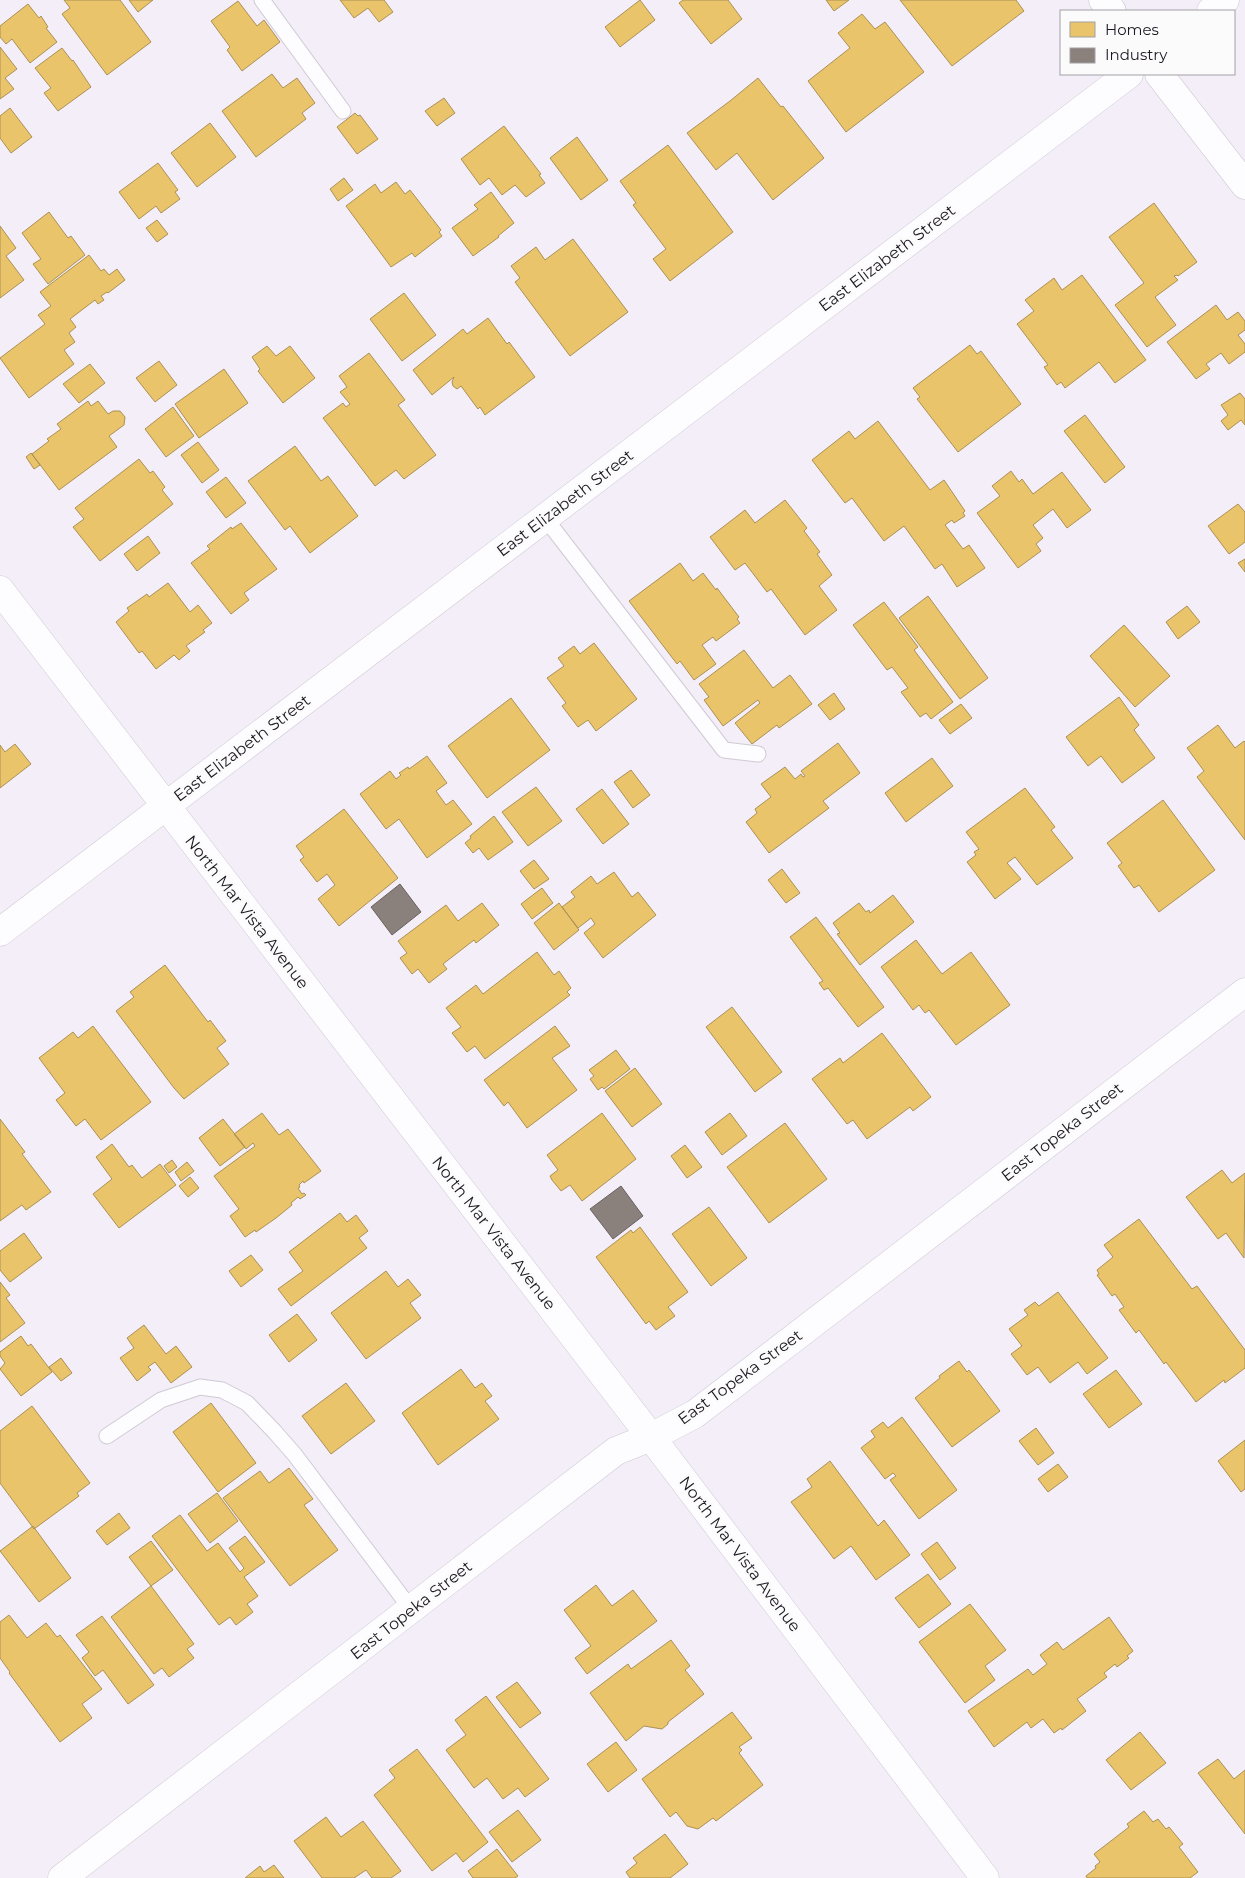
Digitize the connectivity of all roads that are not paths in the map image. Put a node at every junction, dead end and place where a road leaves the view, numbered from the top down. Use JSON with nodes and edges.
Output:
{"nodes":[{"id":1,"x":262,"y":0,"type":"edge"},
{"id":2,"x":1226,"y":0,"type":"edge"},
{"id":3,"x":1212,"y":10,"type":"edge"},
{"id":4,"x":1128,"y":75,"type":"edge"},
{"id":5,"x":1161,"y":75,"type":"edge"},
{"id":6,"x":343,"y":111,"type":"dead end"},
{"id":7,"x":1245,"y":185,"type":"edge"},
{"id":8,"x":545,"y":518,"type":"junction"},
{"id":9,"x":0,"y":590,"type":"edge"},
{"id":10,"x":758,"y":754,"type":"dead end"},
{"id":11,"x":166,"y":805,"type":"junction"},
{"id":12,"x":0,"y":932,"type":"edge"},
{"id":13,"x":1245,"y":992,"type":"edge"},
{"id":14,"x":107,"y":1436,"type":"dead end"},
{"id":15,"x":651,"y":1437,"type":"junction"},
{"id":16,"x":411,"y":1610,"type":"junction"},
{"id":17,"x":62,"y":1878,"type":"edge"},
{"id":18,"x":985,"y":1878,"type":"edge"}],
"edges":[{"from":1,"to":6,"type":"lane"},
{"from":2,"to":3,"type":"street"},
{"from":4,"to":8,"type":"street","name":"East Elizabeth Street"},
{"from":5,"to":7,"type":"street"},
{"from":8,"to":10,"type":"lane"},
{"from":8,"to":11,"type":"street","name":"East Elizabeth Street"},
{"from":9,"to":11,"type":"street","name":"North Mar Vista Avenue"},
{"from":11,"to":12,"type":"street","name":"East Elizabeth Street"},
{"from":11,"to":15,"type":"street","name":"North Mar Vista Avenue"},
{"from":13,"to":15,"type":"street","name":"East Topeka Street"},
{"from":14,"to":16,"type":"lane"},
{"from":15,"to":16,"type":"street","name":"East Topeka Street"},
{"from":15,"to":18,"type":"street","name":"North Mar Vista Avenue"},
{"from":16,"to":17,"type":"street","name":"East Topeka Street"}]}
